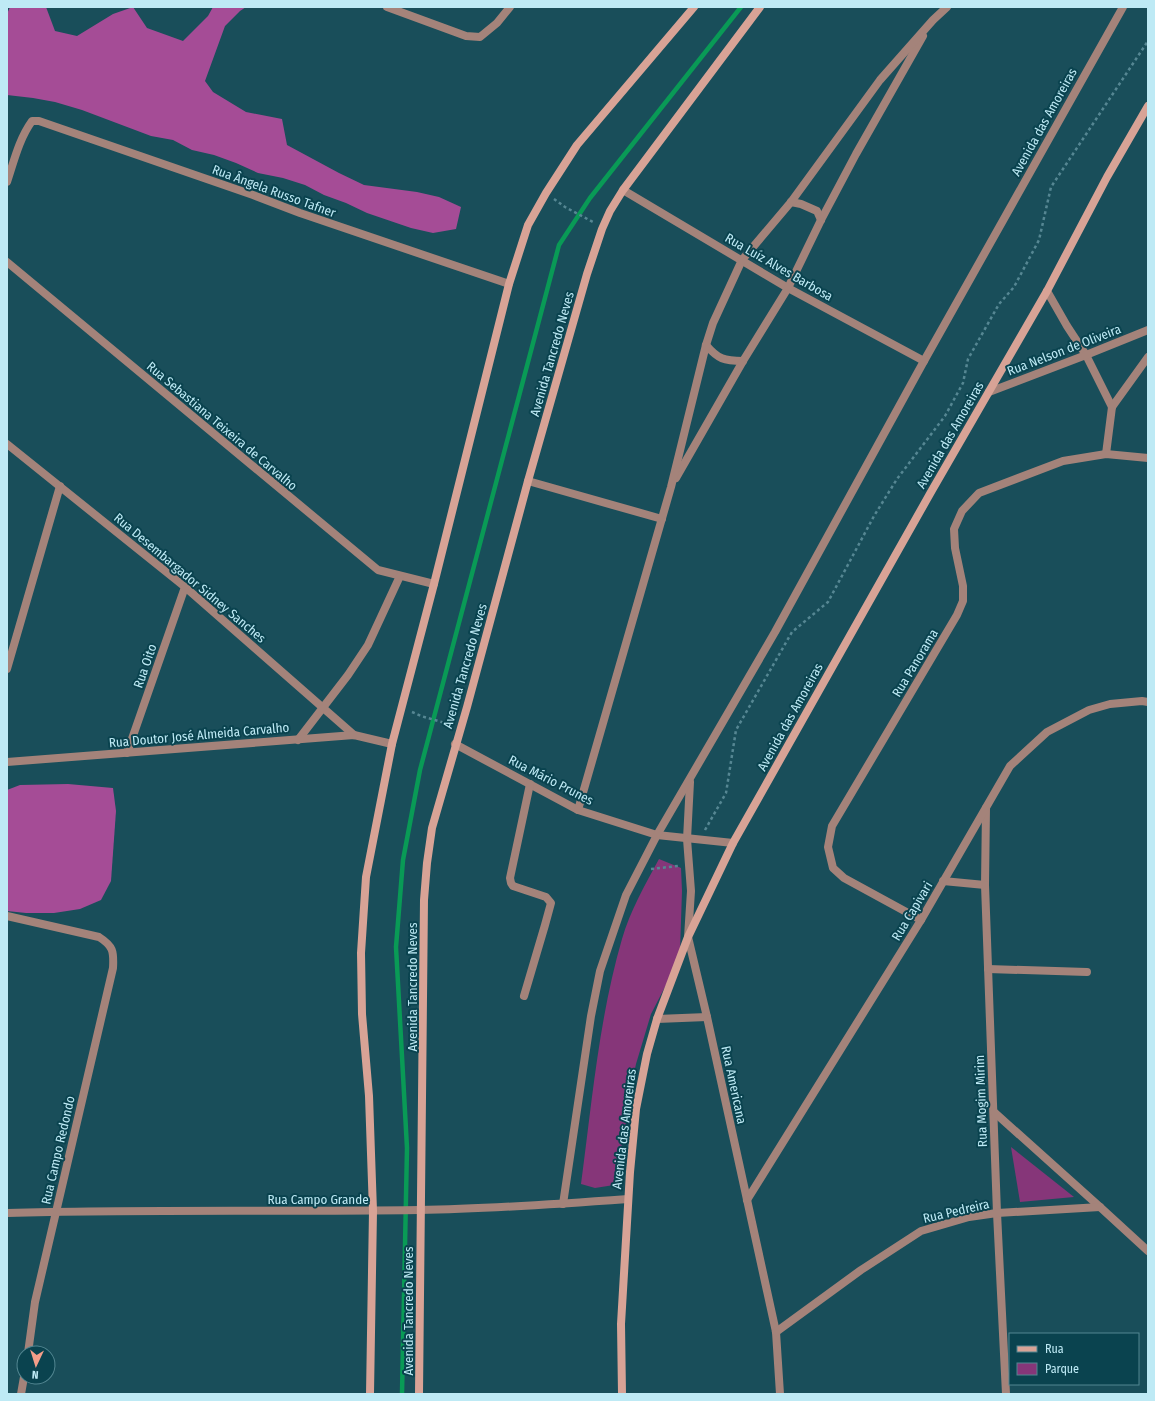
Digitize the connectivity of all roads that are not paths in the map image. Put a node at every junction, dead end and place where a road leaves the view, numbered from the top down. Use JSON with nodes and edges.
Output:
{"nodes":[{"id":1,"x":387,"y":7,"type":"edge"},
{"id":2,"x":510,"y":7,"type":"edge"},
{"id":3,"x":694,"y":7,"type":"edge"},
{"id":4,"x":760,"y":7,"type":"edge"},
{"id":5,"x":947,"y":7,"type":"edge"},
{"id":6,"x":1123,"y":7,"type":"edge"},
{"id":7,"x":933,"y":20,"type":"junction"},
{"id":8,"x":1148,"y":106,"type":"edge"},
{"id":9,"x":7,"y":182,"type":"edge"},
{"id":10,"x":623,"y":190,"type":"junction"},
{"id":11,"x":791,"y":202,"type":"junction"},
{"id":12,"x":821,"y":220,"type":"junction"},
{"id":13,"x":742,"y":260,"type":"junction"},
{"id":14,"x":7,"y":262,"type":"edge"},
{"id":15,"x":509,"y":284,"type":"junction"},
{"id":16,"x":788,"y":288,"type":"junction"},
{"id":17,"x":1047,"y":291,"type":"junction"},
{"id":18,"x":1148,"y":330,"type":"edge"},
{"id":19,"x":706,"y":345,"type":"junction"},
{"id":20,"x":1086,"y":356,"type":"junction"},
{"id":21,"x":1148,"y":357,"type":"edge"},
{"id":22,"x":743,"y":361,"type":"junction"},
{"id":23,"x":924,"y":361,"type":"junction"},
{"id":24,"x":989,"y":392,"type":"junction"},
{"id":25,"x":1112,"y":407,"type":"junction"},
{"id":26,"x":7,"y":444,"type":"edge"},
{"id":27,"x":1106,"y":454,"type":"junction"},
{"id":28,"x":1148,"y":458,"type":"edge"},
{"id":29,"x":528,"y":481,"type":"junction"},
{"id":30,"x":60,"y":486,"type":"junction"},
{"id":31,"x":671,"y":487,"type":"junction"},
{"id":32,"x":662,"y":518,"type":"junction"},
{"id":33,"x":400,"y":576,"type":"junction"},
{"id":34,"x":434,"y":584,"type":"junction"},
{"id":35,"x":185,"y":587,"type":"junction"},
{"id":36,"x":7,"y":669,"type":"edge"},
{"id":37,"x":1148,"y":702,"type":"edge"},
{"id":38,"x":323,"y":708,"type":"junction"},
{"id":39,"x":354,"y":735,"type":"junction"},
{"id":40,"x":298,"y":740,"type":"junction"},
{"id":41,"x":392,"y":744,"type":"junction"},
{"id":42,"x":455,"y":744,"type":"junction"},
{"id":43,"x":127,"y":753,"type":"junction"},
{"id":44,"x":7,"y":762,"type":"edge"},
{"id":45,"x":690,"y":779,"type":"junction"},
{"id":46,"x":530,"y":784,"type":"junction"},
{"id":47,"x":986,"y":808,"type":"junction"},
{"id":48,"x":578,"y":810,"type":"junction"},
{"id":49,"x":657,"y":835,"type":"junction"},
{"id":50,"x":687,"y":839,"type":"junction"},
{"id":51,"x":733,"y":843,"type":"junction"},
{"id":52,"x":943,"y":881,"type":"junction"},
{"id":53,"x":985,"y":885,"type":"junction"},
{"id":54,"x":7,"y":916,"type":"edge"},
{"id":55,"x":921,"y":920,"type":"junction"},
{"id":56,"x":688,"y":938,"type":"junction"},
{"id":57,"x":988,"y":969,"type":"junction"},
{"id":58,"x":1087,"y":972,"type":"dead end"},
{"id":59,"x":524,"y":996,"type":"dead end"},
{"id":60,"x":707,"y":1017,"type":"junction"},
{"id":61,"x":657,"y":1020,"type":"junction"},
{"id":62,"x":994,"y":1112,"type":"junction"},
{"id":63,"x":628,"y":1199,"type":"junction"},
{"id":64,"x":747,"y":1200,"type":"junction"},
{"id":65,"x":563,"y":1204,"type":"junction"},
{"id":66,"x":1100,"y":1207,"type":"junction"},
{"id":67,"x":417,"y":1210,"type":"junction"},
{"id":68,"x":373,"y":1211,"type":"junction"},
{"id":69,"x":56,"y":1212,"type":"junction"},
{"id":70,"x":7,"y":1213,"type":"edge"},
{"id":71,"x":997,"y":1213,"type":"junction"},
{"id":72,"x":1148,"y":1251,"type":"edge"},
{"id":73,"x":776,"y":1332,"type":"junction"},
{"id":74,"x":29,"y":1345,"type":"edge"},
{"id":75,"x":370,"y":1394,"type":"edge"},
{"id":76,"x":419,"y":1394,"type":"edge"},
{"id":77,"x":622,"y":1394,"type":"edge"},
{"id":78,"x":780,"y":1394,"type":"edge"},
{"id":79,"x":1006,"y":1394,"type":"edge"}],
"edges":[{"from":1,"to":2,"type":"street"},
{"from":3,"to":15,"type":"main road"},
{"from":4,"to":10,"type":"main road","name":"Avenida Tancredo Neves"},
{"from":5,"to":7,"type":"street"},
{"from":6,"to":23,"type":"street","name":"Avenida das Amoreiras"},
{"from":7,"to":11,"type":"street"},
{"from":7,"to":12,"type":"street"},
{"from":8,"to":17,"type":"main road","name":"Avenida das Amoreiras"},
{"from":9,"to":15,"type":"street","name":"Rua Ângela Russo Tafner"},
{"from":10,"to":13,"type":"street","name":"Rua Luíz Alves Barbosa"},
{"from":10,"to":29,"type":"main road","name":"Avenida Tancredo Neves"},
{"from":11,"to":12,"type":"street"},
{"from":11,"to":13,"type":"street"},
{"from":12,"to":16,"type":"street"},
{"from":13,"to":16,"type":"street","name":"Rua Luíz Alves Barbosa"},
{"from":13,"to":19,"type":"street"},
{"from":14,"to":33,"type":"street","name":"Rua Sebastiana Teixeira de Carvalho"},
{"from":15,"to":34,"type":"main road"},
{"from":16,"to":22,"type":"street"},
{"from":16,"to":23,"type":"street","name":"Rua Luíz Alves Barbosa"},
{"from":17,"to":20,"type":"street"},
{"from":17,"to":24,"type":"main road","name":"Avenida das Amoreiras"},
{"from":18,"to":20,"type":"street","name":"Rua Nelson de Oliveira"},
{"from":19,"to":22,"type":"street"},
{"from":19,"to":31,"type":"street"},
{"from":20,"to":24,"type":"street","name":"Rua Nelson de Oliveira"},
{"from":20,"to":25,"type":"street"},
{"from":21,"to":25,"type":"street"},
{"from":22,"to":31,"type":"street"},
{"from":23,"to":45,"type":"street","name":"Avenida das Amoreiras"},
{"from":24,"to":51,"type":"main road","name":"Avenida das Amoreiras"},
{"from":25,"to":27,"type":"street"},
{"from":26,"to":30,"type":"street","name":"Rua Desembargador Sidney Sanches"},
{"from":27,"to":28,"type":"street","name":"Rua Panorama"},
{"from":27,"to":55,"type":"street","name":"Rua Panorama"},
{"from":29,"to":32,"type":"street"},
{"from":29,"to":42,"type":"main road","name":"Avenida Tancredo Neves"},
{"from":30,"to":35,"type":"street","name":"Rua Desembargador Sidney Sanches"},
{"from":30,"to":36,"type":"street"},
{"from":31,"to":32,"type":"street"},
{"from":32,"to":48,"type":"street"},
{"from":33,"to":34,"type":"street","name":"Rua Sebastiana Teixeira de Carvalho"},
{"from":33,"to":38,"type":"street"},
{"from":34,"to":41,"type":"main road"},
{"from":35,"to":38,"type":"street","name":"Rua Desembargador Sidney Sanches"},
{"from":35,"to":43,"type":"street","name":"Rua Oito"},
{"from":37,"to":47,"type":"street","name":"Rua Capivari"},
{"from":38,"to":39,"type":"street","name":"Rua Desembargador Sidney Sanches"},
{"from":38,"to":40,"type":"street"},
{"from":39,"to":40,"type":"street","name":"Rua Doutor José Almeida Carvalho"},
{"from":39,"to":41,"type":"street","name":"Rua Doutor José Almeida Carvalho"},
{"from":40,"to":43,"type":"street","name":"Rua Doutor José Almeida Carvalho"},
{"from":41,"to":68,"type":"main road"},
{"from":42,"to":46,"type":"street","name":"Rua Mário Prunes"},
{"from":42,"to":67,"type":"main road","name":"Avenida Tancredo Neves"},
{"from":43,"to":44,"type":"street","name":"Rua Doutor José Almeida Carvalho"},
{"from":45,"to":49,"type":"street","name":"Avenida das Amoreiras"},
{"from":45,"to":50,"type":"street","name":"Rua Americana"},
{"from":46,"to":48,"type":"street","name":"Rua Mário Prunes"},
{"from":46,"to":59,"type":"street"},
{"from":47,"to":52,"type":"street","name":"Rua Capivari"},
{"from":47,"to":53,"type":"street","name":"Rua Mogim Mirim"},
{"from":48,"to":49,"type":"street","name":"Rua Mário Prunes"},
{"from":49,"to":50,"type":"street","name":"Rua Mário Prunes"},
{"from":49,"to":65,"type":"street","name":"Avenida das Amoreiras"},
{"from":50,"to":51,"type":"street","name":"Rua Mário Prunes"},
{"from":50,"to":56,"type":"street","name":"Rua Americana"},
{"from":51,"to":56,"type":"main road","name":"Avenida das Amoreiras"},
{"from":52,"to":53,"type":"street"},
{"from":52,"to":55,"type":"street","name":"Rua Capivari"},
{"from":53,"to":57,"type":"street","name":"Rua Mogim Mirim"},
{"from":54,"to":69,"type":"street","name":"Rua Campo Redondo"},
{"from":55,"to":64,"type":"street","name":"Rua Capivari"},
{"from":56,"to":60,"type":"street","name":"Rua Americana"},
{"from":56,"to":61,"type":"main road","name":"Avenida das Amoreiras"},
{"from":57,"to":58,"type":"street"},
{"from":57,"to":62,"type":"street","name":"Rua Mogim Mirim"},
{"from":60,"to":61,"type":"street"},
{"from":60,"to":64,"type":"street","name":"Rua Americana"},
{"from":61,"to":63,"type":"main road","name":"Avenida das Amoreiras"},
{"from":62,"to":66,"type":"street"},
{"from":62,"to":71,"type":"street","name":"Rua Mogim Mirim"},
{"from":63,"to":65,"type":"street","name":"Rua Campo Grande"},
{"from":63,"to":77,"type":"main road","name":"Avenida das Amoreiras"},
{"from":64,"to":73,"type":"street","name":"Rua Americana"},
{"from":65,"to":67,"type":"street","name":"Rua Campo Grande"},
{"from":66,"to":71,"type":"street","name":"Rua Pedreira"},
{"from":66,"to":72,"type":"street"},
{"from":67,"to":68,"type":"street","name":"Rua Campo Grande"},
{"from":67,"to":76,"type":"main road","name":"Avenida Tancredo Neves"},
{"from":68,"to":69,"type":"street","name":"Rua Campo Grande"},
{"from":68,"to":75,"type":"main road"},
{"from":69,"to":70,"type":"street","name":"Rua Campo Grande"},
{"from":69,"to":74,"type":"street","name":"Rua Campo Redondo"},
{"from":71,"to":73,"type":"street","name":"Rua Pedreira"},
{"from":71,"to":79,"type":"street","name":"Rua Mogim Mirim"},
{"from":73,"to":78,"type":"street","name":"Rua Americana"}]}
